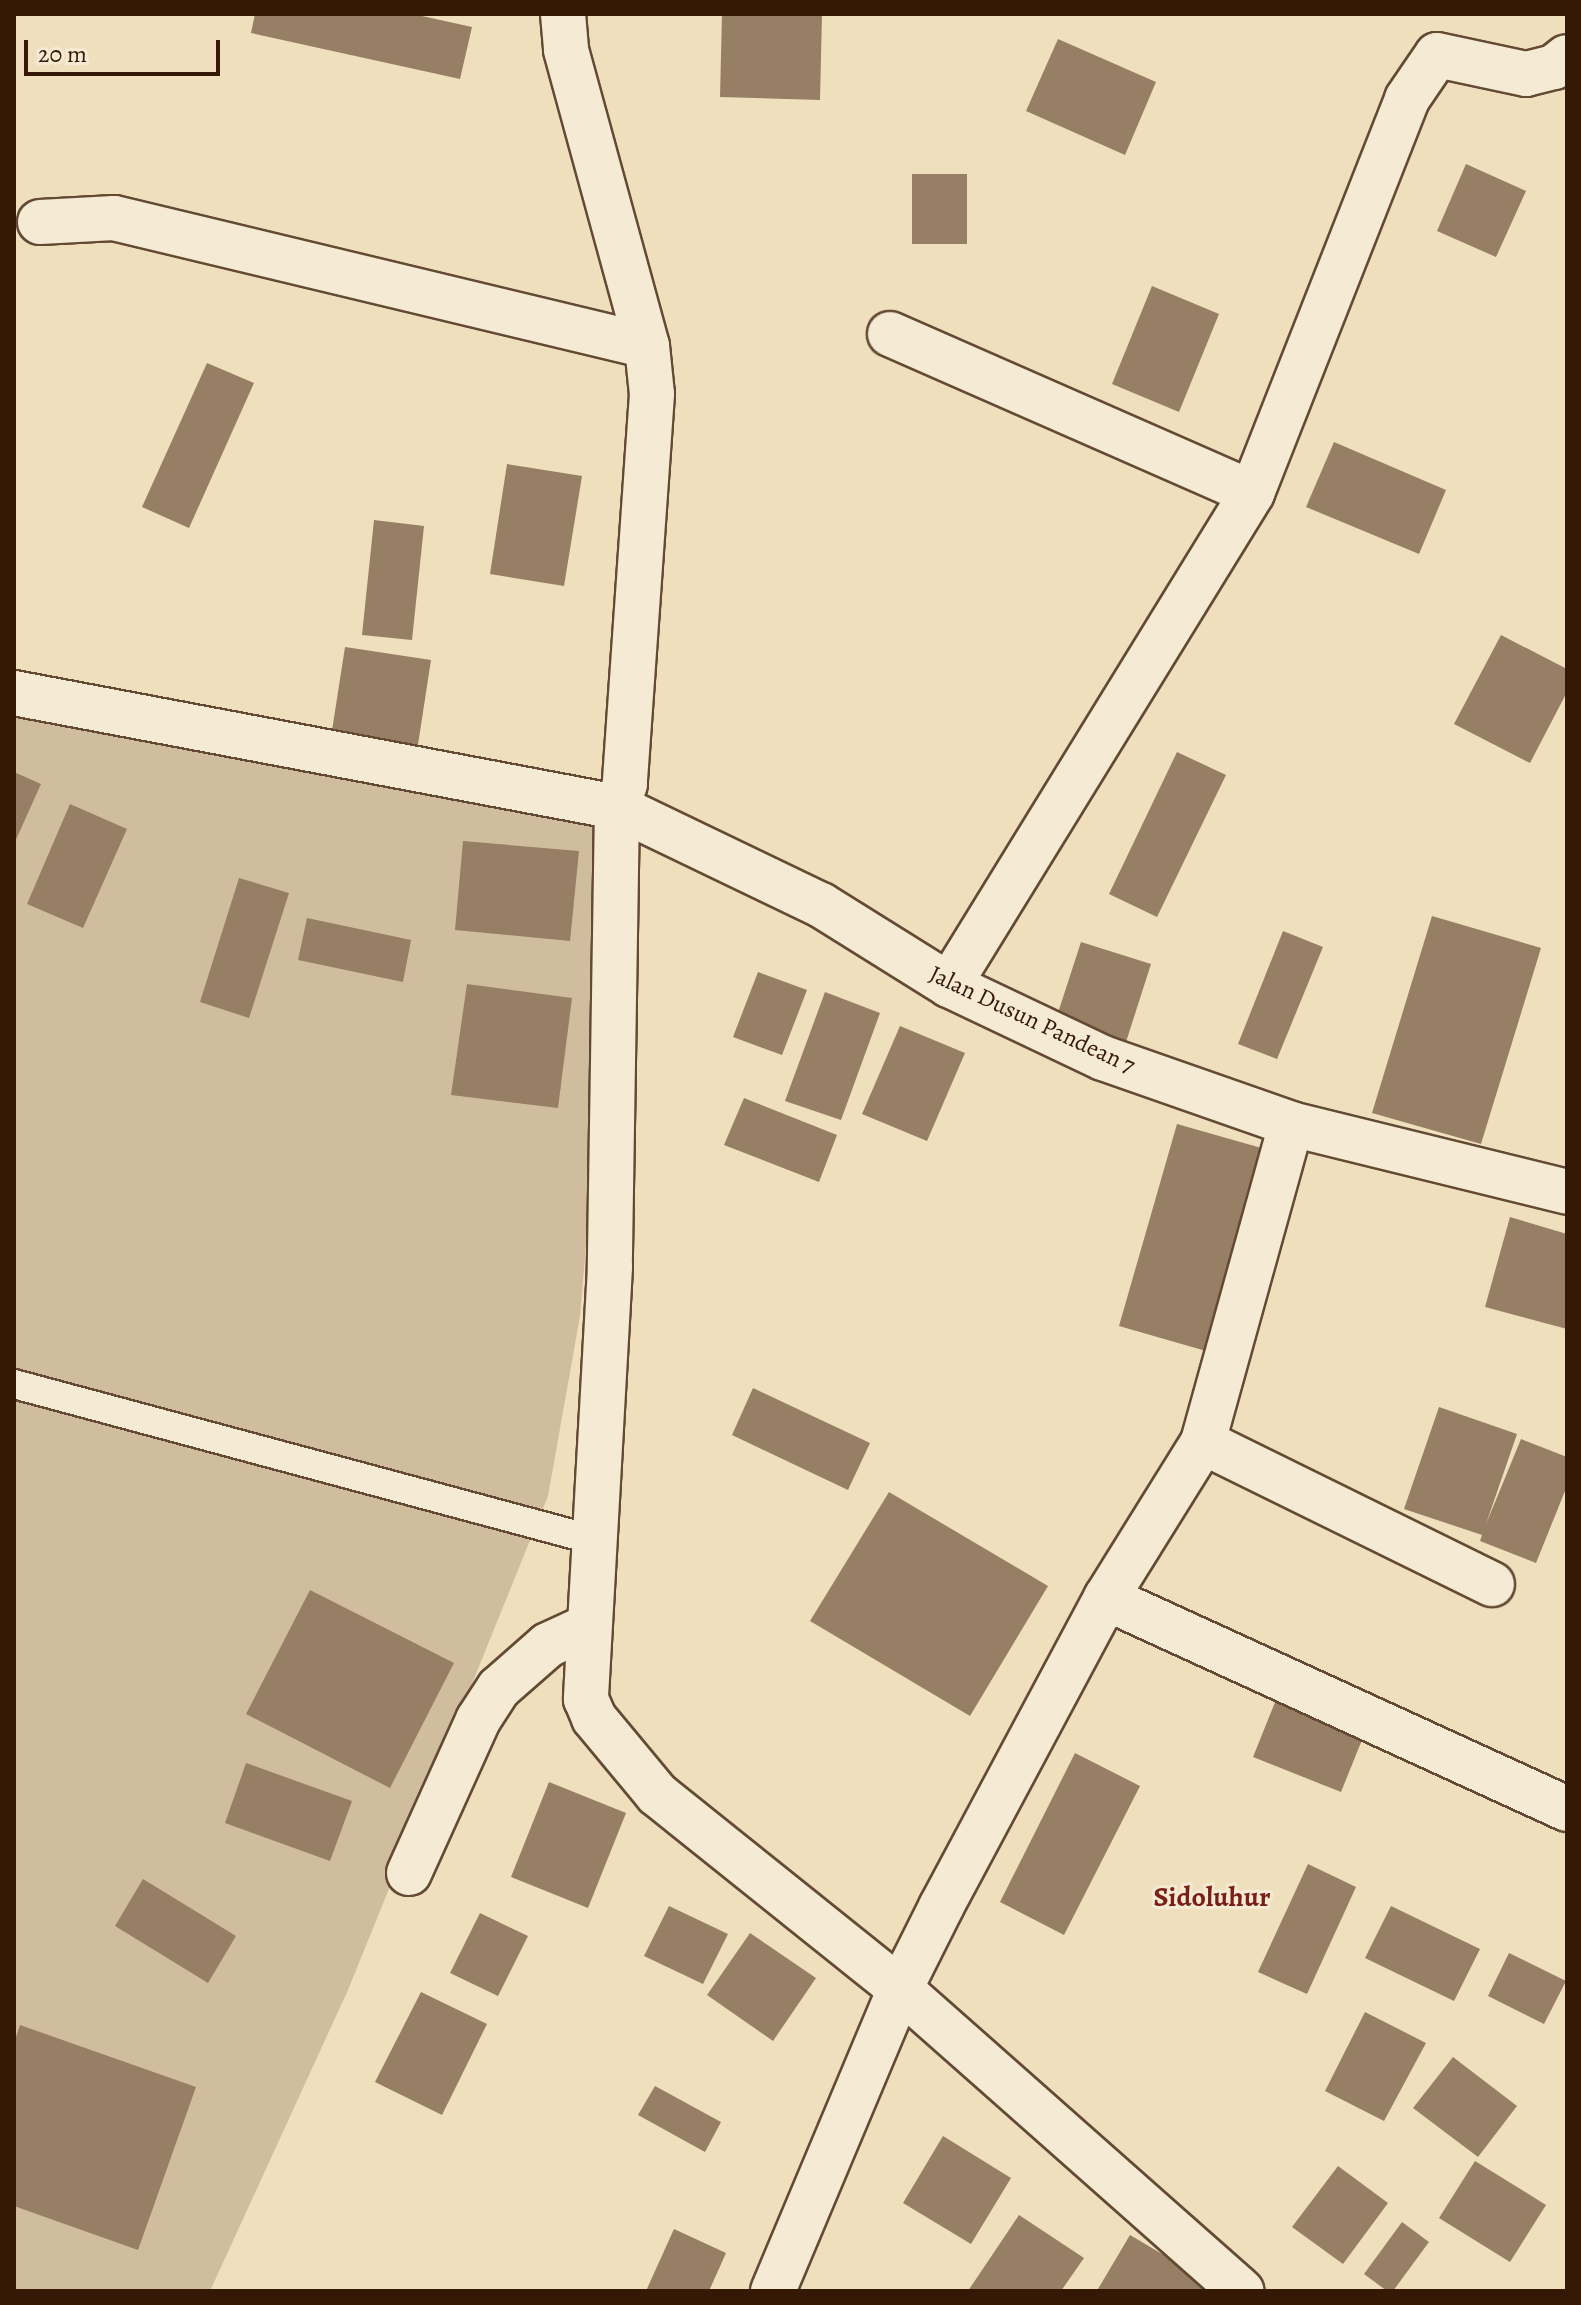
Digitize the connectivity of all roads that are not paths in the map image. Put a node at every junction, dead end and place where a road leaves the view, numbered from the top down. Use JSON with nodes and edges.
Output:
{"nodes":[{"id":1,"x":563,"y":14,"type":"edge"},
{"id":2,"x":1567,"y":57,"type":"edge"},
{"id":3,"x":40,"y":222,"type":"dead end"},
{"id":4,"x":890,"y":334,"type":"dead end"},
{"id":5,"x":647,"y":346,"type":"junction"},
{"id":6,"x":1252,"y":493,"type":"junction"},
{"id":7,"x":14,"y":693,"type":"edge"},
{"id":8,"x":617,"y":807,"type":"junction"},
{"id":9,"x":949,"y":985,"type":"junction"},
{"id":10,"x":1291,"y":1124,"type":"junction"},
{"id":11,"x":1567,"y":1192,"type":"edge"},
{"id":12,"x":14,"y":1384,"type":"edge"},
{"id":13,"x":1203,"y":1442,"type":"junction"},
{"id":14,"x":594,"y":1540,"type":"junction"},
{"id":15,"x":1492,"y":1584,"type":"dead end"},
{"id":16,"x":1106,"y":1598,"type":"junction"},
{"id":17,"x":587,"y":1627,"type":"junction"},
{"id":18,"x":1567,"y":1809,"type":"edge"},
{"id":19,"x":409,"y":1873,"type":"dead end"},
{"id":20,"x":900,"y":1989,"type":"junction"},
{"id":21,"x":773,"y":2291,"type":"edge"},
{"id":22,"x":1241,"y":2291,"type":"edge"}],
"edges":[{"from":1,"to":5,"type":"street"},
{"from":2,"to":6,"type":"street"},
{"from":3,"to":5,"type":"street"},
{"from":4,"to":6,"type":"street"},
{"from":5,"to":8,"type":"street"},
{"from":6,"to":9,"type":"street"},
{"from":7,"to":8,"type":"street","name":"Jalan Dusun Pandean 7"},
{"from":8,"to":9,"type":"street","name":"Jalan Dusun Pandean 7"},
{"from":8,"to":14,"type":"street"},
{"from":9,"to":10,"type":"street","name":"Jalan Dusun Pandean 7"},
{"from":10,"to":11,"type":"street","name":"Jalan Dusun Pandean 7"},
{"from":10,"to":13,"type":"street"},
{"from":12,"to":14,"type":"lane"},
{"from":13,"to":15,"type":"street"},
{"from":13,"to":16,"type":"street"},
{"from":14,"to":17,"type":"street"},
{"from":16,"to":18,"type":"street"},
{"from":16,"to":20,"type":"street"},
{"from":17,"to":19,"type":"street"},
{"from":17,"to":20,"type":"street"},
{"from":20,"to":21,"type":"street"},
{"from":20,"to":22,"type":"street"}]}
